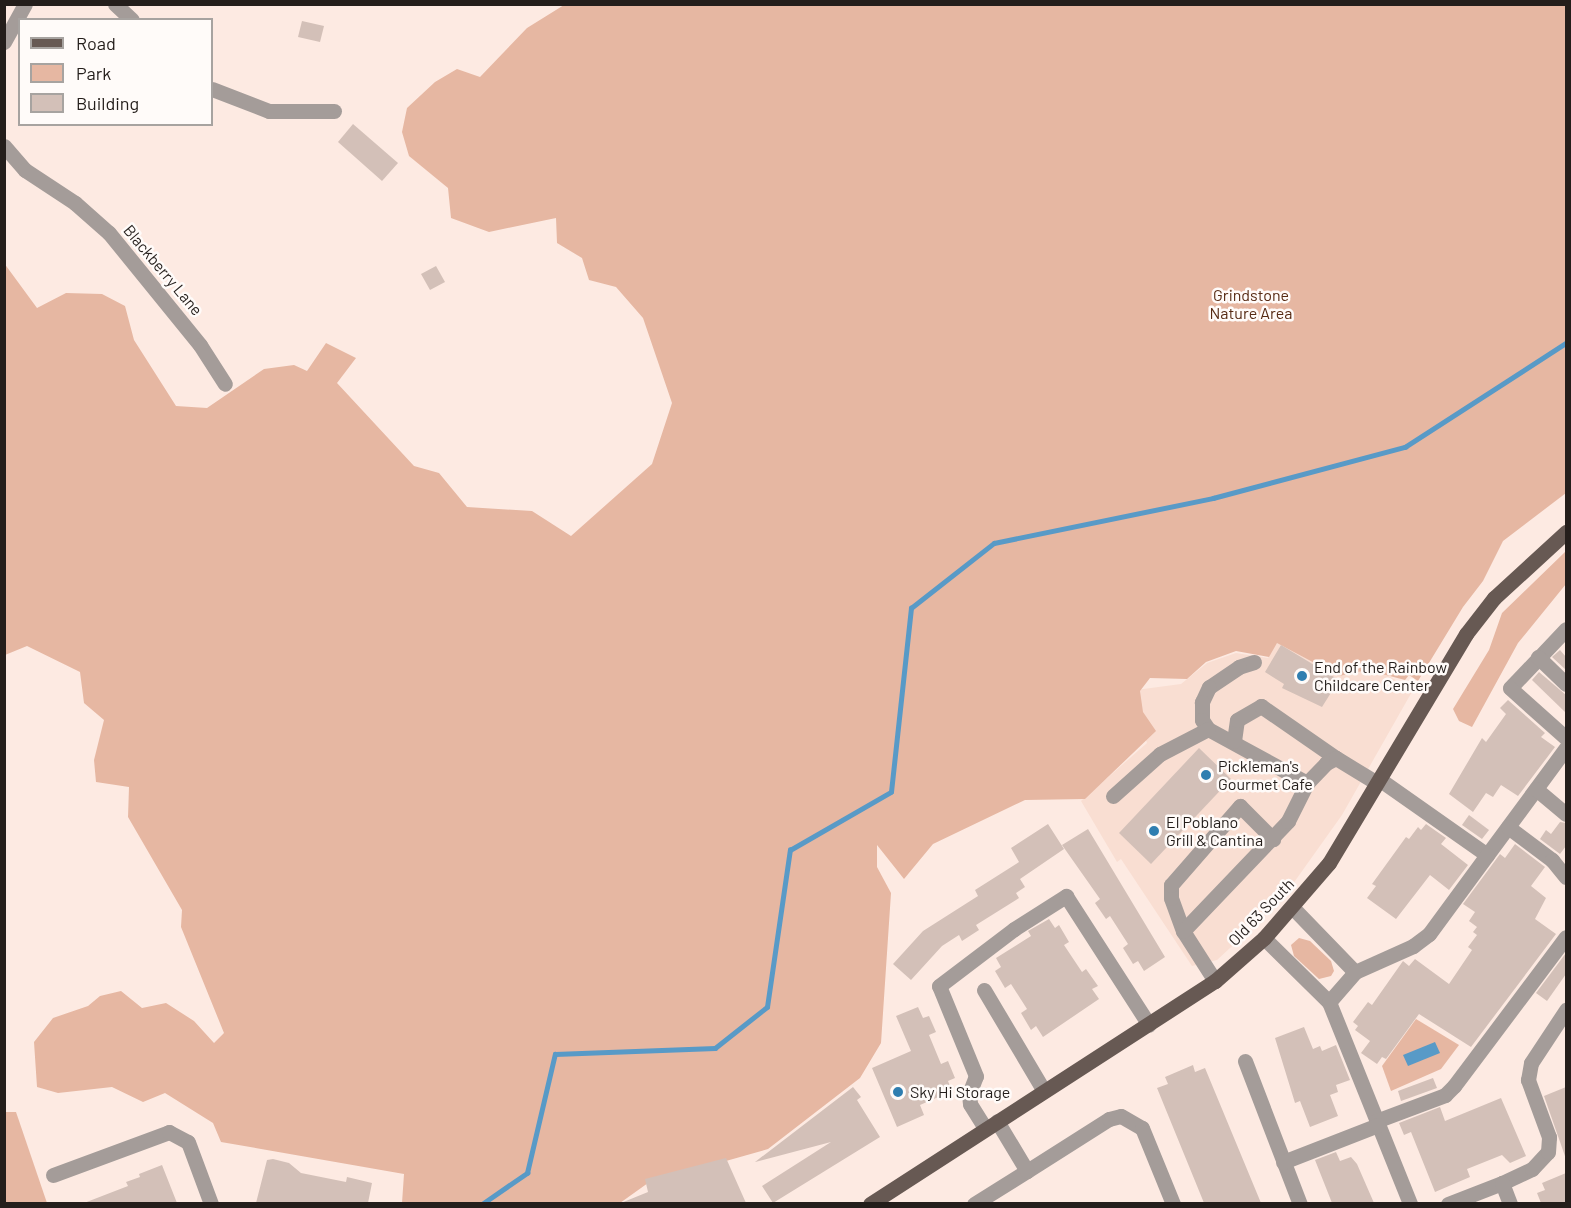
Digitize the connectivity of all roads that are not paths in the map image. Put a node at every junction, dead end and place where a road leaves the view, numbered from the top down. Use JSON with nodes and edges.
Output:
{"nodes":[{"id":1,"x":25,"y":4,"type":"edge"},
{"id":2,"x":115,"y":4,"type":"edge"},
{"id":3,"x":130,"y":18,"type":"edge"},
{"id":4,"x":4,"y":42,"type":"edge"},
{"id":5,"x":213,"y":89,"type":"edge"},
{"id":6,"x":334,"y":111,"type":"dead end"},
{"id":7,"x":4,"y":146,"type":"edge"},
{"id":8,"x":225,"y":384,"type":"dead end"},
{"id":9,"x":1566,"y":532,"type":"edge"},
{"id":10,"x":1566,"y":629,"type":"edge"},
{"id":11,"x":1538,"y":657,"type":"junction"},
{"id":12,"x":1254,"y":662,"type":"dead end"},
{"id":13,"x":1566,"y":684,"type":"edge"},
{"id":14,"x":1208,"y":729,"type":"junction"},
{"id":15,"x":1566,"y":738,"type":"edge"},
{"id":16,"x":1234,"y":741,"type":"junction"},
{"id":17,"x":1566,"y":748,"type":"edge"},
{"id":18,"x":1336,"y":758,"type":"junction"},
{"id":19,"x":1378,"y":781,"type":"junction"},
{"id":20,"x":1307,"y":783,"type":"junction"},
{"id":21,"x":1536,"y":789,"type":"junction"},
{"id":22,"x":1113,"y":796,"type":"dead end"},
{"id":23,"x":1566,"y":814,"type":"edge"},
{"id":24,"x":1508,"y":827,"type":"junction"},
{"id":25,"x":1273,"y":839,"type":"junction"},
{"id":26,"x":1487,"y":855,"type":"junction"},
{"id":27,"x":1566,"y":877,"type":"edge"},
{"id":28,"x":1293,"y":908,"type":"junction"},
{"id":29,"x":1183,"y":931,"type":"junction"},
{"id":30,"x":1566,"y":937,"type":"edge"},
{"id":31,"x":1264,"y":938,"type":"junction"},
{"id":32,"x":1355,"y":972,"type":"junction"},
{"id":33,"x":1215,"y":981,"type":"junction"},
{"id":34,"x":984,"y":990,"type":"dead end"},
{"id":35,"x":1329,"y":1002,"type":"junction"},
{"id":36,"x":1566,"y":1011,"type":"edge"},
{"id":37,"x":1149,"y":1025,"type":"junction"},
{"id":38,"x":1245,"y":1061,"type":"dead end"},
{"id":39,"x":1044,"y":1091,"type":"junction"},
{"id":40,"x":1377,"y":1123,"type":"junction"},
{"id":41,"x":991,"y":1125,"type":"junction"},
{"id":42,"x":1283,"y":1162,"type":"junction"},
{"id":43,"x":1027,"y":1171,"type":"junction"},
{"id":44,"x":54,"y":1175,"type":"dead end"},
{"id":45,"x":1502,"y":1183,"type":"junction"},
{"id":46,"x":211,"y":1203,"type":"edge"},
{"id":47,"x":870,"y":1203,"type":"edge"},
{"id":48,"x":974,"y":1203,"type":"edge"},
{"id":49,"x":1173,"y":1203,"type":"edge"},
{"id":50,"x":1300,"y":1203,"type":"edge"},
{"id":51,"x":1410,"y":1203,"type":"edge"},
{"id":52,"x":1448,"y":1203,"type":"edge"},
{"id":53,"x":1510,"y":1203,"type":"edge"}],
"edges":[{"from":1,"to":4,"type":"street"},
{"from":2,"to":3,"type":"street"},
{"from":5,"to":6,"type":"street"},
{"from":7,"to":8,"type":"street","name":"Blackberry Lane"},
{"from":9,"to":19,"type":"main road","name":"Old 63 South"},
{"from":10,"to":11,"type":"street"},
{"from":11,"to":13,"type":"street"},
{"from":11,"to":15,"type":"street"},
{"from":12,"to":14,"type":"street"},
{"from":14,"to":16,"type":"street"},
{"from":14,"to":22,"type":"street"},
{"from":16,"to":18,"type":"street"},
{"from":16,"to":20,"type":"street"},
{"from":17,"to":21,"type":"street"},
{"from":18,"to":19,"type":"street"},
{"from":18,"to":20,"type":"street"},
{"from":19,"to":26,"type":"street"},
{"from":19,"to":28,"type":"main road","name":"Old 63 South"},
{"from":20,"to":25,"type":"street"},
{"from":21,"to":23,"type":"street"},
{"from":21,"to":24,"type":"street"},
{"from":24,"to":26,"type":"street"},
{"from":24,"to":27,"type":"street"},
{"from":25,"to":29,"type":"street"},
{"from":25,"to":29,"type":"street"},
{"from":26,"to":32,"type":"street"},
{"from":28,"to":31,"type":"main road","name":"Old 63 South"},
{"from":28,"to":32,"type":"street"},
{"from":29,"to":33,"type":"street"},
{"from":30,"to":40,"type":"street"},
{"from":31,"to":33,"type":"main road","name":"Old 63 South"},
{"from":31,"to":35,"type":"street"},
{"from":32,"to":35,"type":"street"},
{"from":33,"to":37,"type":"main road","name":"Old 63 South"},
{"from":34,"to":39,"type":"street"},
{"from":35,"to":40,"type":"street"},
{"from":36,"to":45,"type":"street"},
{"from":37,"to":39,"type":"main road","name":"Old 63 South"},
{"from":37,"to":41,"type":"street"},
{"from":38,"to":42,"type":"street"},
{"from":39,"to":41,"type":"main road","name":"Old 63 South"},
{"from":40,"to":42,"type":"street"},
{"from":40,"to":51,"type":"street"},
{"from":41,"to":43,"type":"street"},
{"from":41,"to":47,"type":"main road","name":"Old 63 South"},
{"from":42,"to":50,"type":"street"},
{"from":43,"to":48,"type":"street"},
{"from":43,"to":49,"type":"street"},
{"from":44,"to":46,"type":"street"},
{"from":45,"to":52,"type":"street"},
{"from":45,"to":53,"type":"street"}]}
